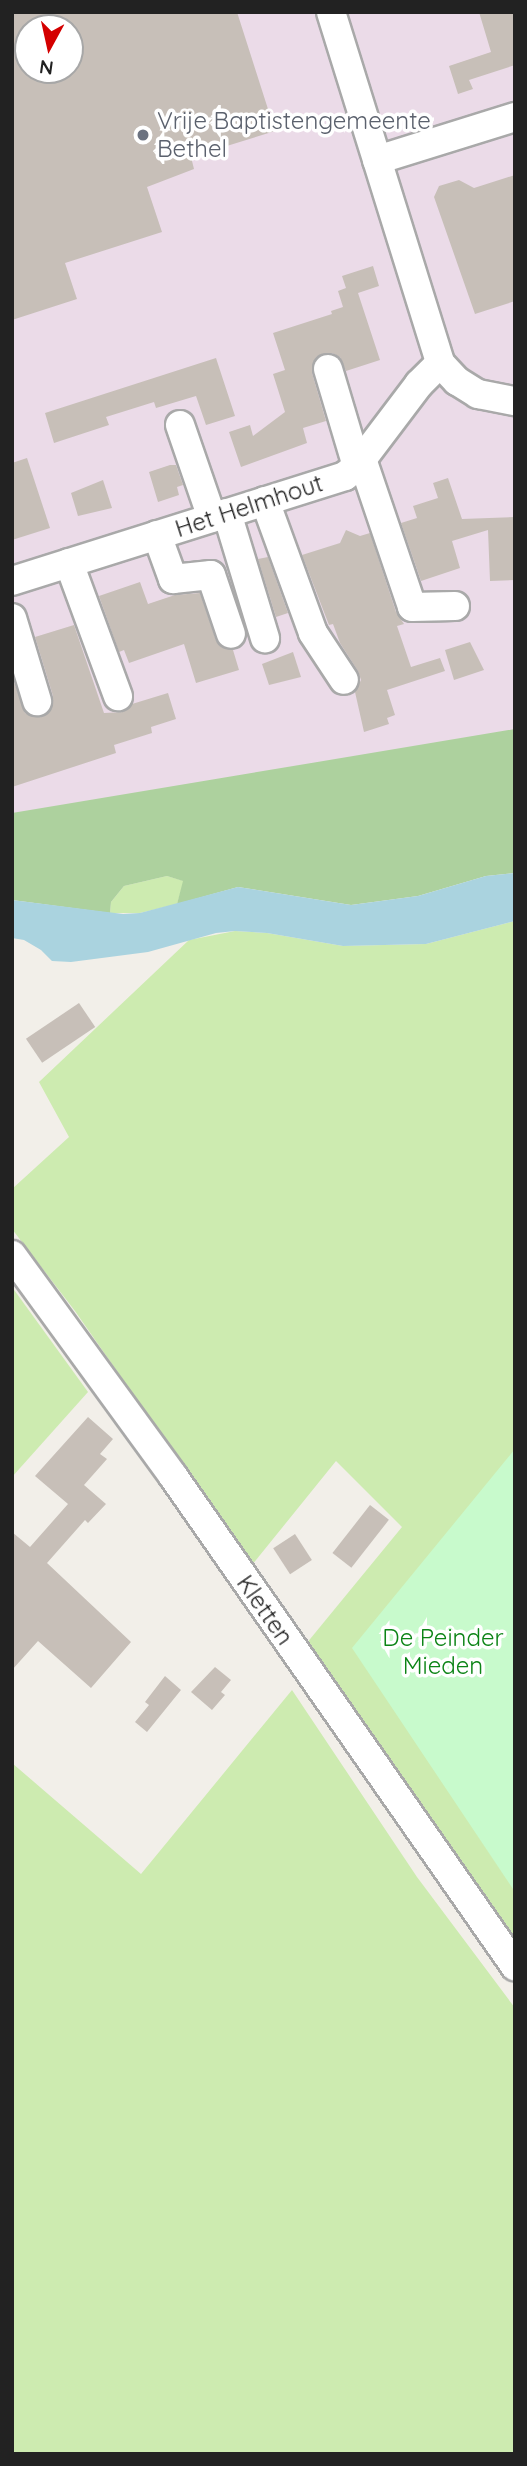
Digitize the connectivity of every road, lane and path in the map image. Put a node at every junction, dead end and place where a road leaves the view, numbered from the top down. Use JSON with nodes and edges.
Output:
{"nodes":[{"id":1,"x":331,"y":12,"type":"edge"},
{"id":2,"x":515,"y":117,"type":"edge"},
{"id":3,"x":377,"y":160,"type":"junction"},
{"id":4,"x":440,"y":363,"type":"junction"},
{"id":5,"x":328,"y":369,"type":"dead end"},
{"id":6,"x":515,"y":401,"type":"edge"},
{"id":7,"x":180,"y":425,"type":"dead end"},
{"id":8,"x":360,"y":463,"type":"junction"},
{"id":9,"x":265,"y":501,"type":"junction"},
{"id":10,"x":219,"y":516,"type":"junction"},
{"id":11,"x":157,"y":535,"type":"junction"},
{"id":12,"x":69,"y":563,"type":"junction"},
{"id":13,"x":12,"y":580,"type":"edge"},
{"id":14,"x":455,"y":606,"type":"dead end"},
{"id":15,"x":12,"y":618,"type":"edge"},
{"id":16,"x":231,"y":635,"type":"dead end"},
{"id":17,"x":265,"y":638,"type":"dead end"},
{"id":18,"x":344,"y":680,"type":"dead end"},
{"id":19,"x":118,"y":696,"type":"dead end"},
{"id":20,"x":37,"y":701,"type":"dead end"},
{"id":21,"x":12,"y":1255,"type":"edge"},
{"id":22,"x":515,"y":1966,"type":"edge"}],
"edges":[{"from":1,"to":3,"type":"street"},
{"from":2,"to":3,"type":"street"},
{"from":3,"to":4,"type":"street"},
{"from":4,"to":6,"type":"street"},
{"from":4,"to":8,"type":"street","name":"Het Helmhout"},
{"from":5,"to":8,"type":"street"},
{"from":7,"to":10,"type":"street"},
{"from":8,"to":9,"type":"street","name":"Het Helmhout"},
{"from":8,"to":14,"type":"street"},
{"from":9,"to":10,"type":"street","name":"Het Helmhout"},
{"from":9,"to":18,"type":"street"},
{"from":10,"to":11,"type":"street","name":"Het Helmhout"},
{"from":10,"to":17,"type":"street"},
{"from":11,"to":12,"type":"street","name":"Het Helmhout"},
{"from":11,"to":16,"type":"street"},
{"from":12,"to":13,"type":"street","name":"Het Helmhout"},
{"from":12,"to":19,"type":"street"},
{"from":15,"to":20,"type":"street"},
{"from":21,"to":22,"type":"street","name":"Kletten"}]}
